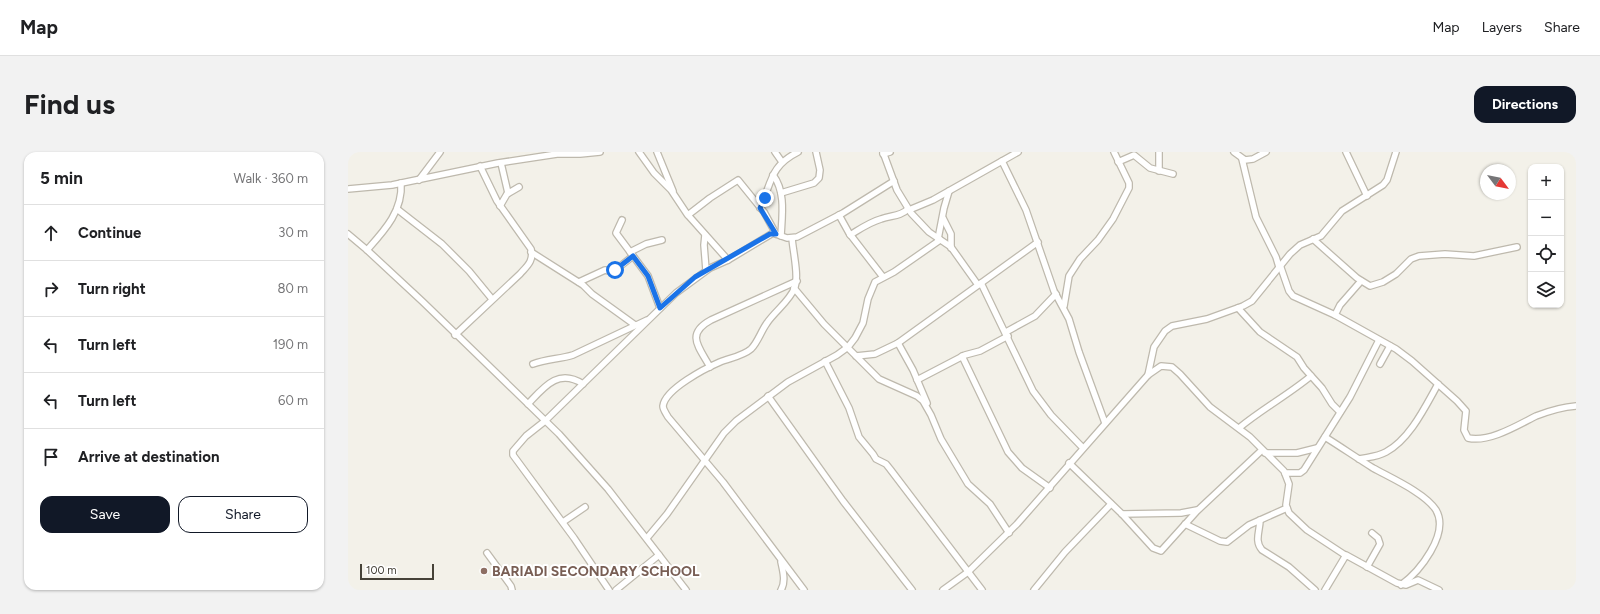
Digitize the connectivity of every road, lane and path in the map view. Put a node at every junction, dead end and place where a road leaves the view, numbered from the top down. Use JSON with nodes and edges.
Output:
{"nodes":[{"id":1,"x":440,"y":152,"type":"edge"},
{"id":2,"x":600,"y":152,"type":"edge"},
{"id":3,"x":639,"y":152,"type":"edge"},
{"id":4,"x":658,"y":152,"type":"edge"},
{"id":5,"x":775,"y":152,"type":"edge"},
{"id":6,"x":798,"y":152,"type":"edge"},
{"id":7,"x":816,"y":152,"type":"edge"},
{"id":8,"x":890,"y":152,"type":"edge"},
{"id":9,"x":1018,"y":152,"type":"edge"},
{"id":10,"x":1114,"y":152,"type":"edge"},
{"id":11,"x":1159,"y":152,"type":"edge"},
{"id":12,"x":1234,"y":152,"type":"edge"},
{"id":13,"x":1266,"y":152,"type":"edge"},
{"id":14,"x":1346,"y":152,"type":"edge"},
{"id":15,"x":1396,"y":152,"type":"edge"},
{"id":16,"x":883,"y":153,"type":"edge"},
{"id":17,"x":1242,"y":159,"type":"junction"},
{"id":18,"x":782,"y":162,"type":"junction"},
{"id":19,"x":1002,"y":162,"type":"junction"},
{"id":20,"x":1118,"y":162,"type":"junction"},
{"id":21,"x":501,"y":163,"type":"junction"},
{"id":22,"x":480,"y":166,"type":"junction"},
{"id":23,"x":1159,"y":171,"type":"junction"},
{"id":24,"x":1173,"y":174,"type":"dead end"},
{"id":25,"x":773,"y":175,"type":"junction"},
{"id":26,"x":419,"y":180,"type":"junction"},
{"id":27,"x":894,"y":181,"type":"junction"},
{"id":28,"x":401,"y":184,"type":"junction"},
{"id":29,"x":519,"y":187,"type":"dead end"},
{"id":30,"x":348,"y":189,"type":"edge"},
{"id":31,"x":949,"y":191,"type":"junction"},
{"id":32,"x":508,"y":193,"type":"junction"},
{"id":33,"x":674,"y":193,"type":"junction"},
{"id":34,"x":781,"y":193,"type":"junction"},
{"id":35,"x":1367,"y":196,"type":"junction"},
{"id":36,"x":500,"y":206,"type":"junction"},
{"id":37,"x":760,"y":208,"type":"junction"},
{"id":38,"x":397,"y":209,"type":"junction"},
{"id":39,"x":909,"y":210,"type":"junction"},
{"id":40,"x":688,"y":215,"type":"junction"},
{"id":41,"x":839,"y":215,"type":"junction"},
{"id":42,"x":943,"y":218,"type":"junction"},
{"id":43,"x":622,"y":220,"type":"dead end"},
{"id":44,"x":348,"y":234,"type":"edge"},
{"id":45,"x":705,"y":235,"type":"junction"},
{"id":46,"x":779,"y":235,"type":"junction"},
{"id":47,"x":850,"y":235,"type":"junction"},
{"id":48,"x":792,"y":238,"type":"junction"},
{"id":49,"x":1313,"y":239,"type":"junction"},
{"id":50,"x":662,"y":240,"type":"dead end"},
{"id":51,"x":939,"y":240,"type":"junction"},
{"id":52,"x":1038,"y":242,"type":"junction"},
{"id":53,"x":1517,"y":247,"type":"dead end"},
{"id":54,"x":951,"y":248,"type":"junction"},
{"id":55,"x":367,"y":250,"type":"junction"},
{"id":56,"x":532,"y":252,"type":"junction"},
{"id":57,"x":631,"y":254,"type":"junction"},
{"id":58,"x":728,"y":260,"type":"junction"},
{"id":59,"x":1279,"y":266,"type":"junction"},
{"id":60,"x":706,"y":270,"type":"junction"},
{"id":61,"x":591,"y":276,"type":"junction"},
{"id":62,"x":883,"y":277,"type":"junction"},
{"id":63,"x":797,"y":281,"type":"junction"},
{"id":64,"x":1361,"y":281,"type":"junction"},
{"id":65,"x":579,"y":282,"type":"junction"},
{"id":66,"x":980,"y":284,"type":"junction"},
{"id":67,"x":794,"y":288,"type":"junction"},
{"id":68,"x":588,"y":290,"type":"junction"},
{"id":69,"x":1056,"y":294,"type":"junction"},
{"id":70,"x":492,"y":299,"type":"junction"},
{"id":71,"x":1064,"y":307,"type":"junction"},
{"id":72,"x":660,"y":308,"type":"junction"},
{"id":73,"x":1238,"y":308,"type":"junction"},
{"id":74,"x":1335,"y":315,"type":"junction"},
{"id":75,"x":649,"y":320,"type":"junction"},
{"id":76,"x":635,"y":325,"type":"junction"},
{"id":77,"x":1007,"y":334,"type":"junction"},
{"id":78,"x":455,"y":335,"type":"junction"},
{"id":79,"x":1380,"y":340,"type":"junction"},
{"id":80,"x":898,"y":343,"type":"junction"},
{"id":81,"x":1390,"y":346,"type":"junction"},
{"id":82,"x":848,"y":347,"type":"junction"},
{"id":83,"x":856,"y":356,"type":"junction"},
{"id":84,"x":962,"y":356,"type":"junction"},
{"id":85,"x":825,"y":361,"type":"junction"},
{"id":86,"x":532,"y":364,"type":"dead end"},
{"id":87,"x":1380,"y":364,"type":"dead end"},
{"id":88,"x":710,"y":367,"type":"junction"},
{"id":89,"x":1148,"y":375,"type":"junction"},
{"id":90,"x":1311,"y":376,"type":"junction"},
{"id":91,"x":917,"y":380,"type":"junction"},
{"id":92,"x":583,"y":384,"type":"junction"},
{"id":93,"x":1438,"y":384,"type":"junction"},
{"id":94,"x":768,"y":396,"type":"junction"},
{"id":95,"x":528,"y":404,"type":"junction"},
{"id":96,"x":1576,"y":406,"type":"edge"},
{"id":97,"x":1340,"y":412,"type":"junction"},
{"id":98,"x":931,"y":415,"type":"junction"},
{"id":99,"x":545,"y":421,"type":"junction"},
{"id":100,"x":1105,"y":423,"type":"junction"},
{"id":101,"x":1239,"y":428,"type":"junction"},
{"id":102,"x":1325,"y":437,"type":"junction"},
{"id":103,"x":1083,"y":448,"type":"junction"},
{"id":104,"x":1317,"y":448,"type":"junction"},
{"id":105,"x":1264,"y":451,"type":"junction"},
{"id":106,"x":704,"y":459,"type":"junction"},
{"id":107,"x":1359,"y":459,"type":"junction"},
{"id":108,"x":1069,"y":464,"type":"junction"},
{"id":109,"x":1285,"y":473,"type":"junction"},
{"id":110,"x":1050,"y":488,"type":"junction"},
{"id":111,"x":1111,"y":504,"type":"junction"},
{"id":112,"x":585,"y":507,"type":"dead end"},
{"id":113,"x":1288,"y":508,"type":"junction"},
{"id":114,"x":1198,"y":510,"type":"junction"},
{"id":115,"x":1122,"y":514,"type":"junction"},
{"id":116,"x":1260,"y":520,"type":"junction"},
{"id":117,"x":563,"y":522,"type":"junction"},
{"id":118,"x":1185,"y":524,"type":"junction"},
{"id":119,"x":1009,"y":533,"type":"junction"},
{"id":120,"x":1372,"y":533,"type":"dead end"},
{"id":121,"x":647,"y":538,"type":"junction"},
{"id":122,"x":487,"y":553,"type":"dead end"},
{"id":123,"x":659,"y":555,"type":"junction"},
{"id":124,"x":1345,"y":555,"type":"junction"},
{"id":125,"x":781,"y":560,"type":"junction"},
{"id":126,"x":1367,"y":567,"type":"junction"},
{"id":127,"x":968,"y":572,"type":"junction"},
{"id":128,"x":1401,"y":585,"type":"junction"},
{"id":129,"x":512,"y":590,"type":"edge"},
{"id":130,"x":609,"y":590,"type":"edge"},
{"id":131,"x":616,"y":590,"type":"edge"},
{"id":132,"x":686,"y":590,"type":"edge"},
{"id":133,"x":781,"y":590,"type":"edge"},
{"id":134,"x":804,"y":590,"type":"edge"},
{"id":135,"x":912,"y":590,"type":"edge"},
{"id":136,"x":944,"y":590,"type":"edge"},
{"id":137,"x":982,"y":590,"type":"edge"},
{"id":138,"x":1034,"y":590,"type":"edge"},
{"id":139,"x":1315,"y":590,"type":"edge"},
{"id":140,"x":1325,"y":590,"type":"edge"},
{"id":141,"x":1439,"y":590,"type":"edge"}],
"edges":[{"from":1,"to":26,"type":"street"},
{"from":2,"to":21,"type":"street"},
{"from":3,"to":33,"type":"street"},
{"from":4,"to":33,"type":"street"},
{"from":5,"to":18,"type":"street"},
{"from":6,"to":18,"type":"street"},
{"from":7,"to":34,"type":"street"},
{"from":8,"to":16,"type":"street"},
{"from":9,"to":19,"type":"street"},
{"from":10,"to":20,"type":"street"},
{"from":11,"to":23,"type":"street"},
{"from":12,"to":17,"type":"street"},
{"from":13,"to":17,"type":"street"},
{"from":14,"to":35,"type":"street"},
{"from":15,"to":35,"type":"street"},
{"from":16,"to":27,"type":"street"},
{"from":17,"to":59,"type":"street"},
{"from":18,"to":25,"type":"street"},
{"from":19,"to":31,"type":"street"},
{"from":19,"to":52,"type":"street"},
{"from":20,"to":23,"type":"street"},
{"from":20,"to":71,"type":"street"},
{"from":21,"to":22,"type":"street"},
{"from":21,"to":32,"type":"street"},
{"from":22,"to":26,"type":"street"},
{"from":22,"to":36,"type":"street"},
{"from":23,"to":24,"type":"street"},
{"from":25,"to":34,"type":"street"},
{"from":25,"to":37,"type":"street"},
{"from":26,"to":28,"type":"street"},
{"from":27,"to":39,"type":"street"},
{"from":27,"to":41,"type":"street"},
{"from":28,"to":30,"type":"street"},
{"from":28,"to":38,"type":"street"},
{"from":29,"to":32,"type":"street"},
{"from":31,"to":39,"type":"street"},
{"from":31,"to":42,"type":"street"},
{"from":32,"to":36,"type":"street"},
{"from":33,"to":40,"type":"street"},
{"from":34,"to":46,"type":"street"},
{"from":35,"to":49,"type":"street"},
{"from":36,"to":56,"type":"street"},
{"from":37,"to":40,"type":"street"},
{"from":37,"to":46,"type":"street"},
{"from":38,"to":55,"type":"street"},
{"from":38,"to":70,"type":"street"},
{"from":39,"to":47,"type":"street"},
{"from":39,"to":51,"type":"street"},
{"from":40,"to":45,"type":"street"},
{"from":41,"to":47,"type":"street"},
{"from":41,"to":48,"type":"street"},
{"from":42,"to":51,"type":"street"},
{"from":42,"to":54,"type":"street"},
{"from":43,"to":57,"type":"street"},
{"from":44,"to":55,"type":"street"},
{"from":45,"to":58,"type":"street"},
{"from":45,"to":60,"type":"street"},
{"from":46,"to":48,"type":"street"},
{"from":46,"to":58,"type":"street"},
{"from":47,"to":62,"type":"street"},
{"from":48,"to":63,"type":"street"},
{"from":49,"to":59,"type":"street"},
{"from":49,"to":64,"type":"street"},
{"from":50,"to":57,"type":"street"},
{"from":51,"to":54,"type":"street"},
{"from":51,"to":62,"type":"street"},
{"from":52,"to":66,"type":"street"},
{"from":52,"to":69,"type":"street"},
{"from":53,"to":64,"type":"street"},
{"from":54,"to":66,"type":"street"},
{"from":55,"to":78,"type":"street"},
{"from":56,"to":65,"type":"street"},
{"from":56,"to":70,"type":"street"},
{"from":57,"to":61,"type":"street"},
{"from":57,"to":72,"type":"street"},
{"from":58,"to":60,"type":"street"},
{"from":59,"to":73,"type":"street"},
{"from":59,"to":74,"type":"street"},
{"from":60,"to":72,"type":"street"},
{"from":61,"to":65,"type":"street"},
{"from":61,"to":68,"type":"street"},
{"from":62,"to":82,"type":"street"},
{"from":63,"to":67,"type":"street"},
{"from":63,"to":88,"type":"street"},
{"from":64,"to":74,"type":"street"},
{"from":65,"to":68,"type":"street"},
{"from":66,"to":77,"type":"street"},
{"from":66,"to":80,"type":"street"},
{"from":67,"to":82,"type":"street"},
{"from":67,"to":88,"type":"street"},
{"from":68,"to":76,"type":"street"},
{"from":69,"to":71,"type":"street"},
{"from":69,"to":77,"type":"street"},
{"from":70,"to":78,"type":"street"},
{"from":71,"to":100,"type":"street"},
{"from":72,"to":75,"type":"street"},
{"from":73,"to":89,"type":"street"},
{"from":73,"to":90,"type":"street"},
{"from":74,"to":79,"type":"street"},
{"from":75,"to":76,"type":"street"},
{"from":75,"to":92,"type":"street"},
{"from":76,"to":86,"type":"street"},
{"from":77,"to":84,"type":"street"},
{"from":77,"to":103,"type":"street"},
{"from":78,"to":95,"type":"street"},
{"from":79,"to":81,"type":"street"},
{"from":79,"to":97,"type":"street"},
{"from":80,"to":83,"type":"street"},
{"from":80,"to":91,"type":"street"},
{"from":81,"to":87,"type":"street"},
{"from":81,"to":93,"type":"street"},
{"from":82,"to":83,"type":"street"},
{"from":82,"to":85,"type":"street"},
{"from":83,"to":98,"type":"street"},
{"from":84,"to":91,"type":"street"},
{"from":84,"to":110,"type":"street"},
{"from":85,"to":94,"type":"street"},
{"from":85,"to":127,"type":"street"},
{"from":88,"to":106,"type":"street"},
{"from":89,"to":100,"type":"street"},
{"from":89,"to":101,"type":"street"},
{"from":90,"to":97,"type":"street"},
{"from":90,"to":101,"type":"street"},
{"from":91,"to":98,"type":"street"},
{"from":92,"to":95,"type":"street"},
{"from":92,"to":99,"type":"street"},
{"from":93,"to":96,"type":"street"},
{"from":93,"to":107,"type":"street"},
{"from":94,"to":106,"type":"street"},
{"from":94,"to":135,"type":"street"},
{"from":95,"to":99,"type":"street"},
{"from":97,"to":102,"type":"street"},
{"from":98,"to":119,"type":"street"},
{"from":99,"to":117,"type":"street"},
{"from":99,"to":121,"type":"street"},
{"from":100,"to":103,"type":"street"},
{"from":101,"to":105,"type":"street"},
{"from":102,"to":104,"type":"street"},
{"from":102,"to":107,"type":"street"},
{"from":103,"to":108,"type":"street"},
{"from":104,"to":105,"type":"street"},
{"from":104,"to":109,"type":"street"},
{"from":105,"to":109,"type":"street"},
{"from":105,"to":114,"type":"street"},
{"from":106,"to":121,"type":"street"},
{"from":106,"to":125,"type":"street"},
{"from":107,"to":128,"type":"street"},
{"from":108,"to":110,"type":"street"},
{"from":108,"to":111,"type":"street"},
{"from":109,"to":113,"type":"street"},
{"from":110,"to":119,"type":"street"},
{"from":111,"to":115,"type":"street"},
{"from":111,"to":138,"type":"street"},
{"from":112,"to":117,"type":"street"},
{"from":113,"to":116,"type":"street"},
{"from":113,"to":124,"type":"street"},
{"from":114,"to":115,"type":"street"},
{"from":114,"to":118,"type":"street"},
{"from":115,"to":118,"type":"street"},
{"from":116,"to":118,"type":"street"},
{"from":116,"to":139,"type":"street"},
{"from":117,"to":130,"type":"street"},
{"from":119,"to":127,"type":"street"},
{"from":120,"to":126,"type":"street"},
{"from":121,"to":123,"type":"street"},
{"from":122,"to":129,"type":"street"},
{"from":123,"to":131,"type":"street"},
{"from":123,"to":132,"type":"street"},
{"from":124,"to":126,"type":"street"},
{"from":124,"to":140,"type":"street"},
{"from":125,"to":133,"type":"street"},
{"from":125,"to":134,"type":"street"},
{"from":126,"to":128,"type":"street"},
{"from":127,"to":136,"type":"street"},
{"from":127,"to":137,"type":"street"},
{"from":128,"to":141,"type":"street"}]}
